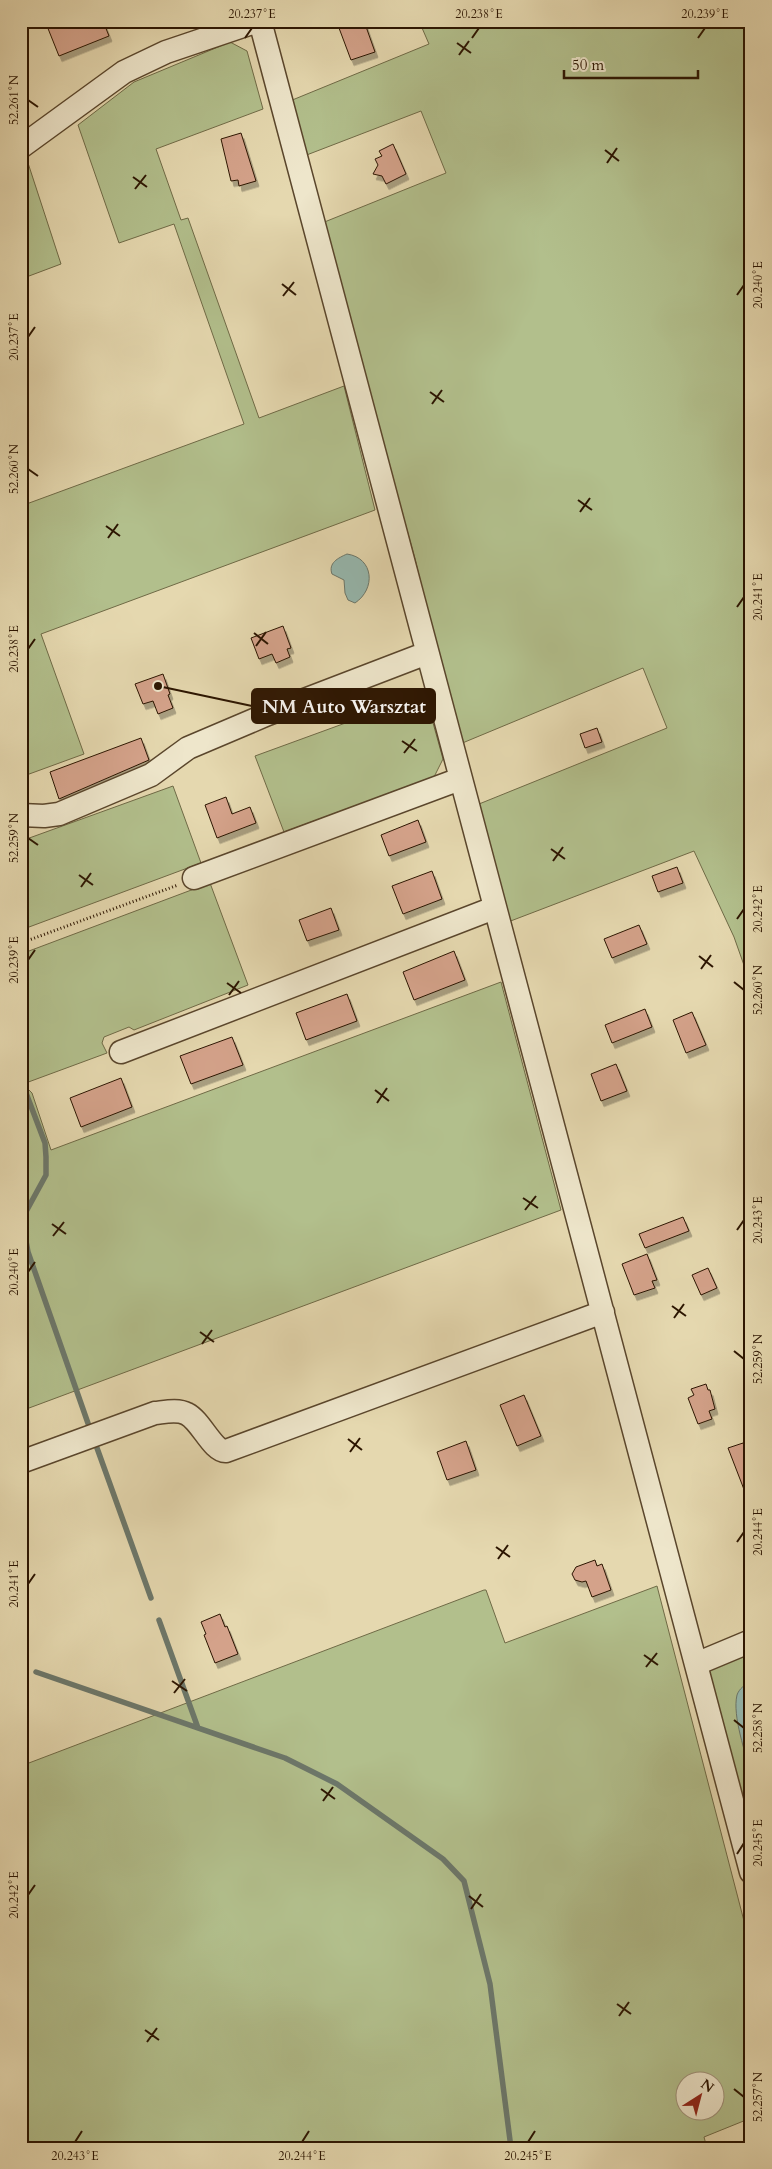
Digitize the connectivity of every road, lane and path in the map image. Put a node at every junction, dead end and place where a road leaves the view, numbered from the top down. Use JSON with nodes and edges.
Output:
{"nodes":[{"id":1,"x":259,"y":21,"type":"edge"},
{"id":2,"x":21,"y":147,"type":"edge"},
{"id":3,"x":427,"y":653,"type":"junction"},
{"id":4,"x":460,"y":779,"type":"junction"},
{"id":5,"x":21,"y":815,"type":"edge"},
{"id":6,"x":194,"y":878,"type":"joint"},
{"id":7,"x":494,"y":908,"type":"junction"},
{"id":8,"x":21,"y":943,"type":"edge"},
{"id":9,"x":121,"y":1052,"type":"dead end"},
{"id":10,"x":603,"y":1312,"type":"junction"},
{"id":11,"x":21,"y":1462,"type":"edge"},
{"id":12,"x":751,"y":1641,"type":"edge"},
{"id":13,"x":696,"y":1664,"type":"junction"},
{"id":14,"x":751,"y":1872,"type":"edge"}],
"edges":[{"from":1,"to":2,"type":"street"},
{"from":1,"to":3,"type":"street"},
{"from":3,"to":4,"type":"street"},
{"from":3,"to":5,"type":"street"},
{"from":4,"to":6,"type":"street"},
{"from":4,"to":7,"type":"street"},
{"from":6,"to":8,"type":"path"},
{"from":7,"to":9,"type":"street"},
{"from":7,"to":10,"type":"street"},
{"from":10,"to":11,"type":"street"},
{"from":10,"to":13,"type":"street"},
{"from":12,"to":13,"type":"street"},
{"from":13,"to":14,"type":"street"}]}
